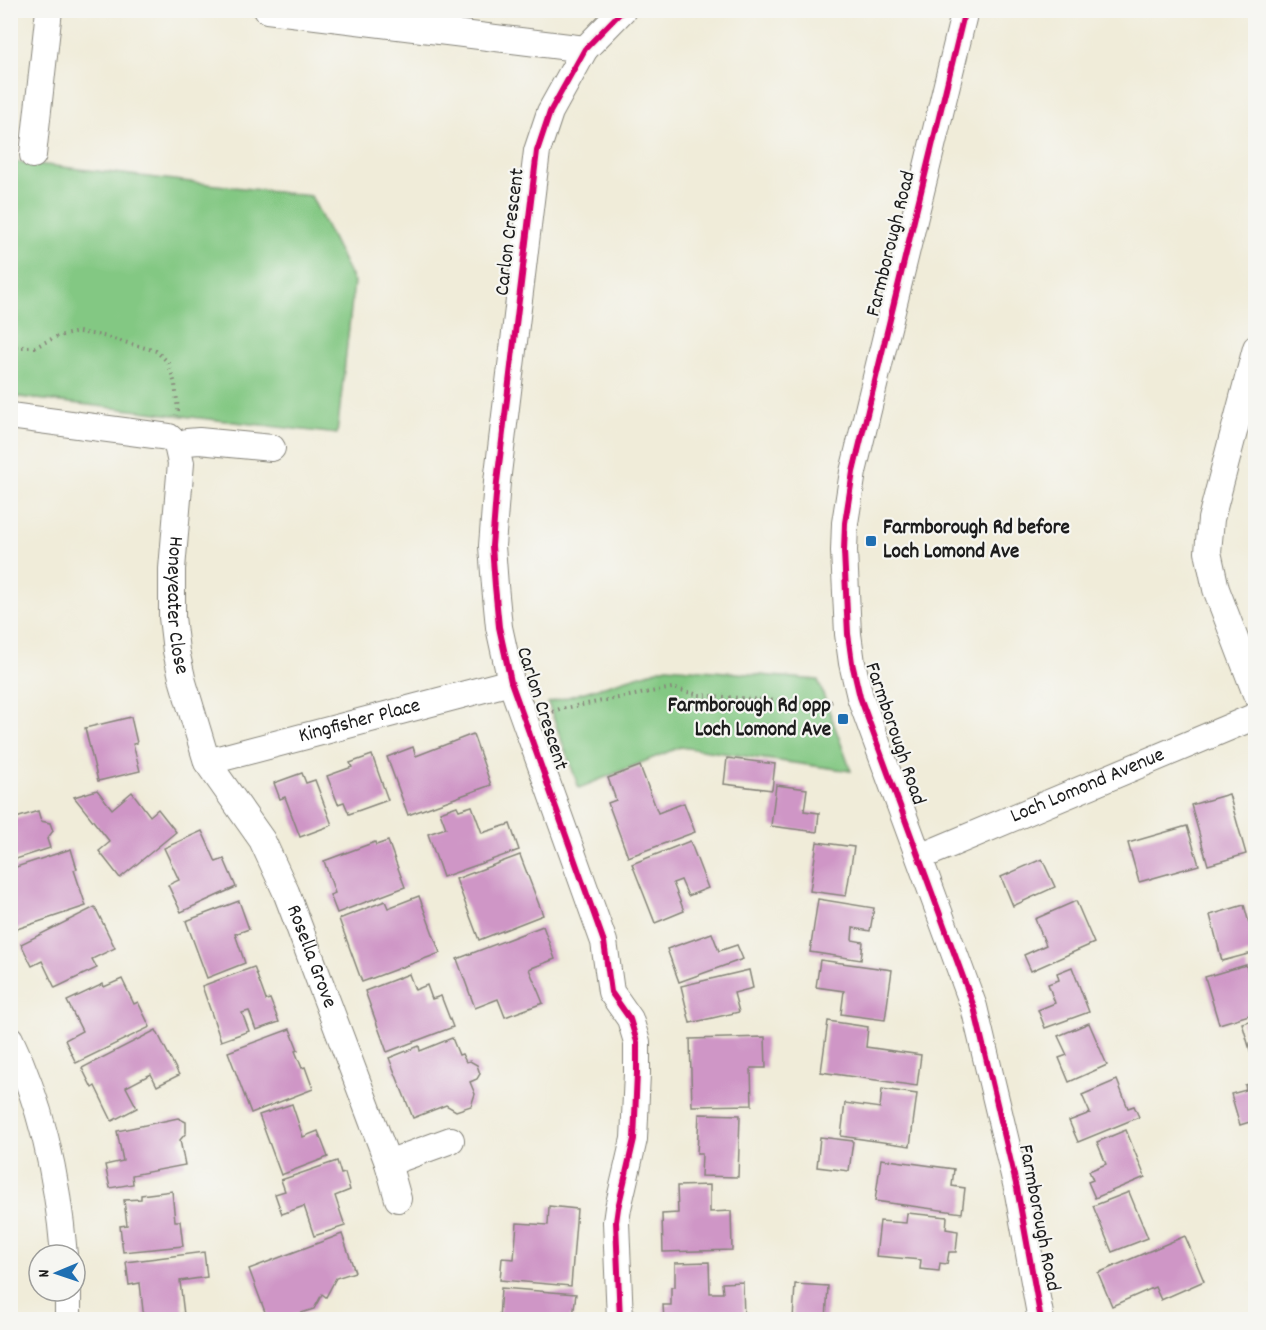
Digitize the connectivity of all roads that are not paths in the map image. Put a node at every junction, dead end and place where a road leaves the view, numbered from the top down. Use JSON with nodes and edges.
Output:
{"nodes":[{"id":1,"x":49,"y":10,"type":"edge"},
{"id":2,"x":267,"y":10,"type":"edge"},
{"id":3,"x":623,"y":10,"type":"edge"},
{"id":4,"x":965,"y":10,"type":"edge"},
{"id":5,"x":585,"y":50,"type":"junction"},
{"id":6,"x":33,"y":155,"type":"dead end"},
{"id":7,"x":1256,"y":348,"type":"edge"},
{"id":8,"x":10,"y":416,"type":"edge"},
{"id":9,"x":173,"y":441,"type":"junction"},
{"id":10,"x":272,"y":448,"type":"dead end"},
{"id":11,"x":511,"y":682,"type":"junction"},
{"id":12,"x":1256,"y":694,"type":"edge"},
{"id":13,"x":1256,"y":716,"type":"edge"},
{"id":14,"x":207,"y":762,"type":"junction"},
{"id":15,"x":920,"y":858,"type":"junction"},
{"id":16,"x":10,"y":1039,"type":"edge"},
{"id":17,"x":451,"y":1140,"type":"dead end"},
{"id":18,"x":387,"y":1163,"type":"junction"},
{"id":19,"x":398,"y":1199,"type":"dead end"},
{"id":20,"x":63,"y":1243,"type":"edge"},
{"id":21,"x":68,"y":1303,"type":"edge"},
{"id":22,"x":68,"y":1320,"type":"edge"},
{"id":23,"x":620,"y":1320,"type":"edge"},
{"id":24,"x":1041,"y":1320,"type":"edge"}],
"edges":[{"from":1,"to":6,"type":"street"},
{"from":2,"to":5,"type":"street"},
{"from":3,"to":5,"type":"street","name":"Carlon Crescent"},
{"from":4,"to":15,"type":"street","name":"Farmborough Road"},
{"from":5,"to":11,"type":"street","name":"Carlon Crescent"},
{"from":7,"to":12,"type":"street"},
{"from":8,"to":9,"type":"street"},
{"from":9,"to":10,"type":"street"},
{"from":9,"to":14,"type":"street","name":"Honeyeater Close"},
{"from":11,"to":14,"type":"street","name":"Kingfisher Place"},
{"from":11,"to":23,"type":"street","name":"Carlon Crescent"},
{"from":13,"to":15,"type":"street","name":"Loch Lomond Avenue"},
{"from":14,"to":18,"type":"street","name":"Rosella Grove"},
{"from":15,"to":24,"type":"street","name":"Farmborough Road"},
{"from":16,"to":20,"type":"street"},
{"from":17,"to":18,"type":"street"},
{"from":18,"to":19,"type":"street","name":"Rosella Grove"},
{"from":21,"to":22,"type":"street"}]}
